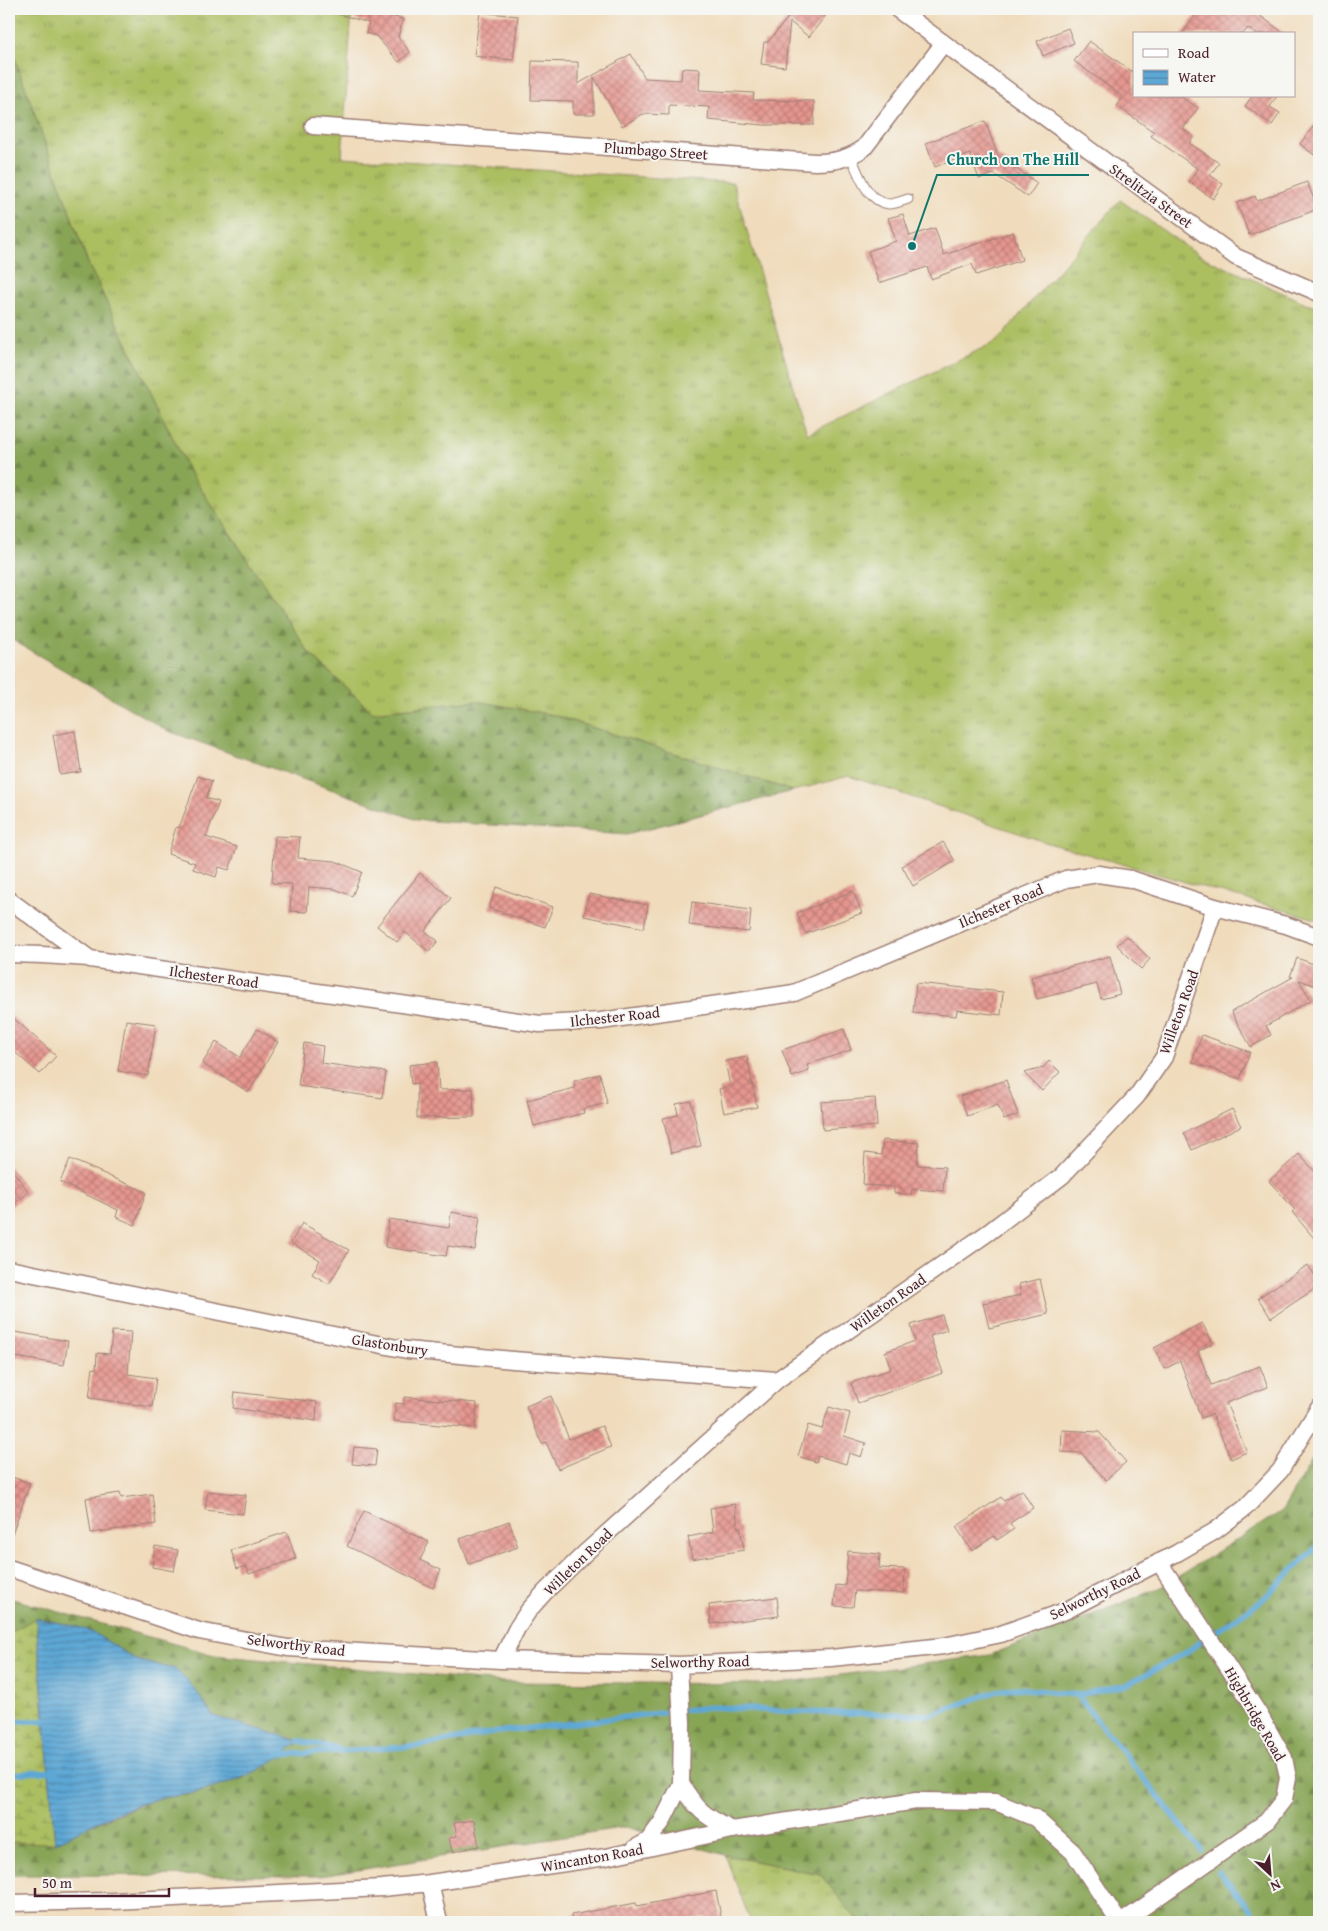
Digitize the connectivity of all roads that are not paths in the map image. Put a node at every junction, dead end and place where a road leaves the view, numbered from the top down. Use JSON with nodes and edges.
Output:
{"nodes":[{"id":1,"x":896,"y":9,"type":"edge"},
{"id":2,"x":943,"y":44,"type":"junction"},
{"id":3,"x":313,"y":126,"type":"dead end"},
{"id":4,"x":851,"y":157,"type":"junction"},
{"id":5,"x":908,"y":200,"type":"dead end"},
{"id":6,"x":1319,"y":292,"type":"edge"},
{"id":7,"x":9,"y":900,"type":"edge"},
{"id":8,"x":1216,"y":907,"type":"junction"},
{"id":9,"x":1319,"y":937,"type":"edge"},
{"id":10,"x":9,"y":954,"type":"edge"},
{"id":11,"x":90,"y":958,"type":"junction"},
{"id":12,"x":9,"y":1269,"type":"edge"},
{"id":13,"x":777,"y":1380,"type":"junction"},
{"id":14,"x":1319,"y":1408,"type":"edge"},
{"id":15,"x":1159,"y":1562,"type":"junction"},
{"id":16,"x":9,"y":1568,"type":"edge"},
{"id":17,"x":501,"y":1660,"type":"junction"},
{"id":18,"x":679,"y":1665,"type":"junction"},
{"id":19,"x":681,"y":1784,"type":"junction"},
{"id":20,"x":732,"y":1830,"type":"junction"},
{"id":21,"x":627,"y":1853,"type":"junction"},
{"id":22,"x":430,"y":1883,"type":"junction"},
{"id":23,"x":9,"y":1903,"type":"edge"},
{"id":24,"x":439,"y":1922,"type":"edge"},
{"id":25,"x":1120,"y":1922,"type":"edge"}],
"edges":[{"from":1,"to":2,"type":"street","name":"Strelitzia Street"},
{"from":2,"to":4,"type":"street","name":"Plumbago Street"},
{"from":2,"to":6,"type":"street","name":"Strelitzia Street"},
{"from":3,"to":4,"type":"street","name":"Plumbago Street"},
{"from":4,"to":5,"type":"lane"},
{"from":7,"to":11,"type":"street","name":"Ilchester Road"},
{"from":8,"to":9,"type":"street"},
{"from":8,"to":11,"type":"street","name":"Ilchester Road"},
{"from":8,"to":13,"type":"street","name":"Willeton Road"},
{"from":10,"to":11,"type":"street"},
{"from":12,"to":13,"type":"street","name":"Glastonbury"},
{"from":13,"to":17,"type":"street","name":"Willeton Road"},
{"from":14,"to":15,"type":"street","name":"Selworthy Road"},
{"from":15,"to":18,"type":"street","name":"Selworthy Road"},
{"from":15,"to":25,"type":"street","name":"Highbridge Road"},
{"from":16,"to":17,"type":"street","name":"Selworthy Road"},
{"from":17,"to":18,"type":"street","name":"Selworthy Road"},
{"from":18,"to":19,"type":"street"},
{"from":19,"to":20,"type":"street"},
{"from":19,"to":21,"type":"street"},
{"from":20,"to":21,"type":"street","name":"Wincanton Road"},
{"from":20,"to":25,"type":"street","name":"Wincanton Road"},
{"from":21,"to":22,"type":"street","name":"Wincanton Road"},
{"from":22,"to":23,"type":"street","name":"Wincanton Road"},
{"from":22,"to":24,"type":"street"}]}
